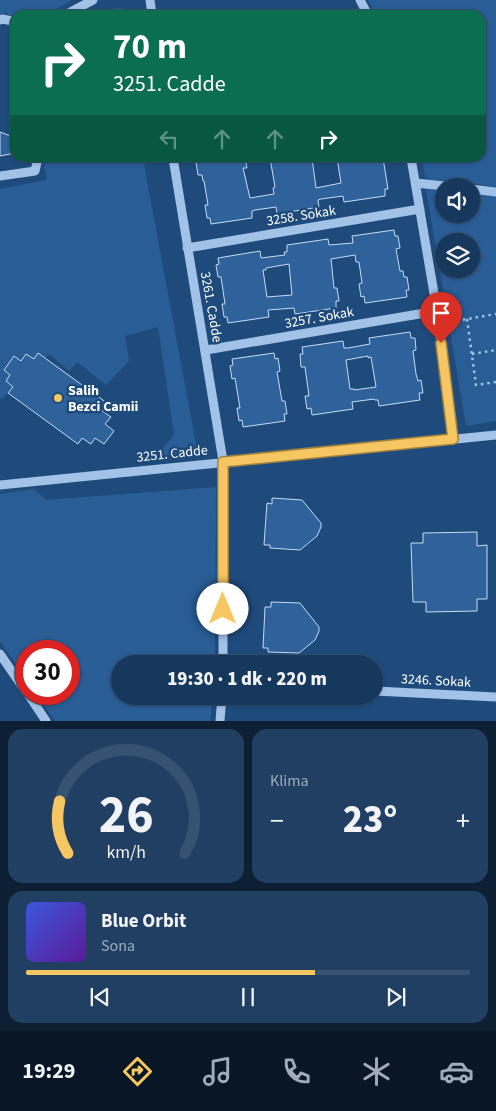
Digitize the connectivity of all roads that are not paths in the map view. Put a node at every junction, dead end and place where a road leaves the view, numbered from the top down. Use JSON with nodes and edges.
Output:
{"nodes":[{"id":1,"x":93,"y":0,"type":"edge"},
{"id":2,"x":74,"y":10,"type":"edge"},
{"id":3,"x":37,"y":162,"type":"edge"},
{"id":4,"x":174,"y":162,"type":"edge"},
{"id":5,"x":412,"y":162,"type":"edge"},
{"id":6,"x":0,"y":176,"type":"edge"},
{"id":7,"x":416,"y":183,"type":"junction"},
{"id":8,"x":435,"y":185,"type":"edge"},
{"id":9,"x":480,"y":190,"type":"edge"},
{"id":10,"x":496,"y":192,"type":"edge"},
{"id":11,"x":420,"y":210,"type":"junction"},
{"id":12,"x":187,"y":248,"type":"junction"},
{"id":13,"x":437,"y":311,"type":"junction"},
{"id":14,"x":206,"y":350,"type":"junction"},
{"id":15,"x":496,"y":435,"type":"edge"},
{"id":16,"x":453,"y":439,"type":"junction"},
{"id":17,"x":223,"y":462,"type":"junction"},
{"id":18,"x":0,"y":485,"type":"edge"},
{"id":19,"x":0,"y":654,"type":"edge"},
{"id":20,"x":223,"y":655,"type":"edge"},
{"id":21,"x":15,"y":676,"type":"edge"},
{"id":22,"x":383,"y":691,"type":"edge"},
{"id":23,"x":496,"y":697,"type":"edge"},
{"id":24,"x":35,"y":705,"type":"edge"},
{"id":25,"x":221,"y":705,"type":"edge"},
{"id":26,"x":46,"y":721,"type":"edge"},
{"id":27,"x":220,"y":721,"type":"edge"}],
"edges":[{"from":1,"to":2,"type":"street"},
{"from":3,"to":6,"type":"street"},
{"from":4,"to":12,"type":"street","name":"3261. Cadde"},
{"from":5,"to":7,"type":"street"},
{"from":7,"to":8,"type":"street"},
{"from":7,"to":11,"type":"street"},
{"from":9,"to":10,"type":"street"},
{"from":11,"to":12,"type":"street","name":"3258. Sokak"},
{"from":11,"to":13,"type":"street"},
{"from":12,"to":14,"type":"street","name":"3261. Cadde"},
{"from":13,"to":14,"type":"street","name":"3257. Sokak"},
{"from":13,"to":16,"type":"street"},
{"from":14,"to":17,"type":"street","name":"3261. Cadde"},
{"from":15,"to":16,"type":"street","name":"3251. Cadde"},
{"from":16,"to":17,"type":"street","name":"3251. Cadde"},
{"from":17,"to":18,"type":"street","name":"3251. Cadde"},
{"from":17,"to":20,"type":"street","name":"3261. Cadde"},
{"from":19,"to":21,"type":"street"},
{"from":22,"to":23,"type":"street","name":"3246. Sokak"},
{"from":24,"to":26,"type":"street"},
{"from":25,"to":27,"type":"street"}]}
